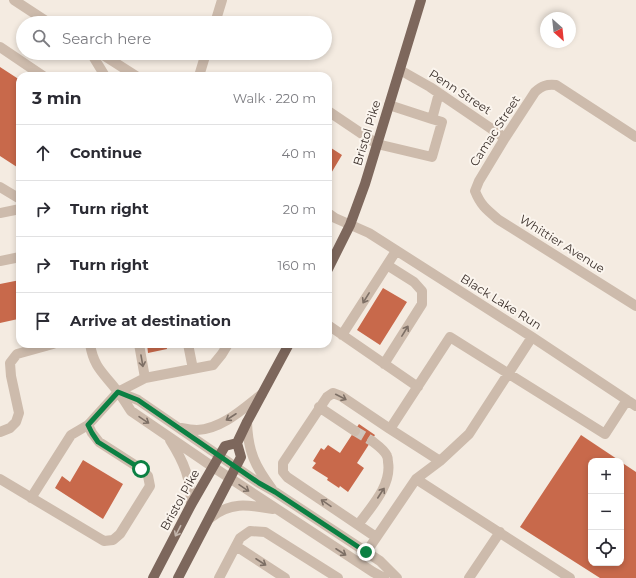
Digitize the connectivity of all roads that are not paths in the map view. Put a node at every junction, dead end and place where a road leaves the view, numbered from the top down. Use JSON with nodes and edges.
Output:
{"nodes":[{"id":1,"x":14,"y":0,"type":"edge"},
{"id":2,"x":222,"y":0,"type":"edge"},
{"id":3,"x":422,"y":0,"type":"edge"},
{"id":4,"x":38,"y":16,"type":"edge"},
{"id":5,"x":217,"y":16,"type":"edge"},
{"id":6,"x":0,"y":47,"type":"edge"},
{"id":7,"x":16,"y":58,"type":"edge"},
{"id":8,"x":19,"y":60,"type":"edge"},
{"id":9,"x":95,"y":60,"type":"edge"},
{"id":10,"x":111,"y":60,"type":"edge"},
{"id":11,"x":204,"y":60,"type":"edge"},
{"id":12,"x":400,"y":70,"type":"junction"},
{"id":13,"x":37,"y":72,"type":"edge"},
{"id":14,"x":103,"y":72,"type":"edge"},
{"id":15,"x":130,"y":72,"type":"edge"},
{"id":16,"x":200,"y":72,"type":"edge"},
{"id":17,"x":439,"y":93,"type":"junction"},
{"id":18,"x":389,"y":105,"type":"junction"},
{"id":19,"x":332,"y":113,"type":"edge"},
{"id":20,"x":432,"y":119,"type":"junction"},
{"id":21,"x":636,"y":137,"type":"edge"},
{"id":22,"x":506,"y":138,"type":"junction"},
{"id":23,"x":377,"y":144,"type":"junction"},
{"id":24,"x":0,"y":187,"type":"edge"},
{"id":25,"x":16,"y":197,"type":"edge"},
{"id":26,"x":479,"y":200,"type":"joint"},
{"id":27,"x":16,"y":209,"type":"edge"},
{"id":28,"x":0,"y":213,"type":"edge"},
{"id":29,"x":332,"y":216,"type":"edge"},
{"id":30,"x":350,"y":225,"type":"junction"},
{"id":31,"x":396,"y":251,"type":"junction"},
{"id":32,"x":16,"y":258,"type":"edge"},
{"id":33,"x":0,"y":261,"type":"edge"},
{"id":34,"x":332,"y":261,"type":"edge"},
{"id":35,"x":387,"y":264,"type":"junction"},
{"id":36,"x":636,"y":306,"type":"edge"},
{"id":37,"x":332,"y":328,"type":"edge"},
{"id":38,"x":342,"y":335,"type":"junction"},
{"id":39,"x":532,"y":337,"type":"junction"},
{"id":40,"x":39,"y":348,"type":"edge"},
{"id":41,"x":91,"y":348,"type":"edge"},
{"id":42,"x":140,"y":348,"type":"edge"},
{"id":43,"x":189,"y":348,"type":"edge"},
{"id":44,"x":226,"y":348,"type":"edge"},
{"id":45,"x":287,"y":348,"type":"edge"},
{"id":46,"x":384,"y":364,"type":"junction"},
{"id":47,"x":193,"y":369,"type":"junction"},
{"id":48,"x":509,"y":374,"type":"junction"},
{"id":49,"x":145,"y":378,"type":"junction"},
{"id":50,"x":418,"y":387,"type":"junction"},
{"id":51,"x":118,"y":392,"type":"junction"},
{"id":52,"x":262,"y":394,"type":"junction"},
{"id":53,"x":632,"y":403,"type":"edge"},
{"id":54,"x":319,"y":407,"type":"junction"},
{"id":55,"x":247,"y":422,"type":"junction"},
{"id":56,"x":88,"y":425,"type":"junction"},
{"id":57,"x":176,"y":426,"type":"junction"},
{"id":58,"x":390,"y":429,"type":"junction"},
{"id":59,"x":355,"y":431,"type":"tunnel mouth"},
{"id":60,"x":0,"y":432,"type":"edge"},
{"id":61,"x":168,"y":437,"type":"junction"},
{"id":62,"x":372,"y":441,"type":"tunnel mouth"},
{"id":63,"x":237,"y":443,"type":"junction"},
{"id":64,"x":219,"y":456,"type":"junction"},
{"id":65,"x":440,"y":461,"type":"junction"},
{"id":66,"x":213,"y":467,"type":"junction"},
{"id":67,"x":236,"y":467,"type":"junction"},
{"id":68,"x":229,"y":478,"type":"junction"},
{"id":69,"x":0,"y":479,"type":"edge"},
{"id":70,"x":416,"y":479,"type":"junction"},
{"id":71,"x":275,"y":492,"type":"junction"},
{"id":72,"x":31,"y":498,"type":"junction"},
{"id":73,"x":191,"y":505,"type":"junction"},
{"id":74,"x":277,"y":509,"type":"junction"},
{"id":75,"x":210,"y":518,"type":"junction"},
{"id":76,"x":358,"y":525,"type":"junction"},
{"id":77,"x":500,"y":532,"type":"junction"},
{"id":78,"x":376,"y":537,"type":"junction"},
{"id":79,"x":236,"y":546,"type":"junction"},
{"id":80,"x":366,"y":552,"type":"junction"},
{"id":81,"x":359,"y":563,"type":"junction"},
{"id":82,"x":153,"y":578,"type":"edge"},
{"id":83,"x":178,"y":578,"type":"edge"},
{"id":84,"x":219,"y":578,"type":"edge"},
{"id":85,"x":285,"y":578,"type":"edge"},
{"id":86,"x":338,"y":578,"type":"edge"},
{"id":87,"x":384,"y":578,"type":"edge"},
{"id":88,"x":397,"y":578,"type":"edge"},
{"id":89,"x":469,"y":578,"type":"edge"},
{"id":90,"x":570,"y":578,"type":"edge"}],
"edges":[{"from":1,"to":4,"type":"street"},
{"from":2,"to":5,"type":"street"},
{"from":3,"to":12,"type":"main road","name":"Bristol Pike"},
{"from":6,"to":7,"type":"street"},
{"from":8,"to":13,"type":"street"},
{"from":9,"to":14,"type":"street"},
{"from":10,"to":15,"type":"street"},
{"from":11,"to":16,"type":"street"},
{"from":12,"to":17,"type":"street","name":"Penn Street"},
{"from":12,"to":18,"type":"main road","name":"Bristol Pike"},
{"from":17,"to":20,"type":"street"},
{"from":17,"to":22,"type":"street","name":"Penn Street"},
{"from":18,"to":20,"type":"street"},
{"from":18,"to":23,"type":"main road","name":"Bristol Pike"},
{"from":19,"to":23,"type":"street"},
{"from":20,"to":23,"type":"street"},
{"from":21,"to":22,"type":"street","name":"Camac Street"},
{"from":22,"to":26,"type":"street","name":"Camac Street"},
{"from":23,"to":30,"type":"main road","name":"Bristol Pike"},
{"from":24,"to":25,"type":"street"},
{"from":26,"to":36,"type":"street","name":"Whittier Avenue"},
{"from":27,"to":28,"type":"street"},
{"from":29,"to":30,"type":"street","name":"Black Lake Run"},
{"from":30,"to":31,"type":"street","name":"Black Lake Run"},
{"from":30,"to":34,"type":"main road","name":"Bristol Pike"},
{"from":31,"to":35,"type":"street"},
{"from":31,"to":39,"type":"street","name":"Black Lake Run"},
{"from":32,"to":33,"type":"street"},
{"from":35,"to":38,"type":"street","one_way":true},
{"from":46,"to":35,"type":"street","one_way":true},
{"from":37,"to":38,"type":"street"},
{"from":38,"to":46,"type":"street"},
{"from":39,"to":48,"type":"street"},
{"from":39,"to":53,"type":"street","name":"Black Lake Run"},
{"from":40,"to":60,"type":"street"},
{"from":41,"to":51,"type":"street"},
{"from":42,"to":49,"type":"street","one_way":true},
{"from":43,"to":47,"type":"street"},
{"from":44,"to":47,"type":"street"},
{"from":45,"to":52,"type":"main road"},
{"from":46,"to":50,"type":"street"},
{"from":47,"to":49,"type":"street"},
{"from":48,"to":50,"type":"street"},
{"from":48,"to":53,"type":"street"},
{"from":48,"to":65,"type":"street"},
{"from":49,"to":51,"type":"street"},
{"from":50,"to":58,"type":"street"},
{"from":51,"to":56,"type":"street"},
{"from":51,"to":57,"type":"street"},
{"from":51,"to":61,"type":"street","one_way":true},
{"from":52,"to":55,"type":"main road"},
{"from":52,"to":57,"type":"street","one_way":true},
{"from":54,"to":58,"type":"street","one_way":true},
{"from":54,"to":59,"type":"street"},
{"from":76,"to":54,"type":"street","one_way":true},
{"from":55,"to":63,"type":"main road"},
{"from":55,"to":71,"type":"street"},
{"from":56,"to":72,"type":"street"},
{"from":56,"to":72,"type":"street"},
{"from":57,"to":64,"type":"street"},
{"from":58,"to":65,"type":"street"},
{"from":61,"to":66,"type":"street"},
{"from":61,"to":73,"type":"street"},
{"from":76,"to":62,"type":"street","one_way":true},
{"from":63,"to":64,"type":"main road","name":"Bristol Pike"},
{"from":63,"to":67,"type":"main road"},
{"from":64,"to":66,"type":"main road","name":"Bristol Pike"},
{"from":64,"to":67,"type":"street"},
{"from":65,"to":70,"type":"street"},
{"from":66,"to":68,"type":"street"},
{"from":66,"to":73,"type":"main road","name":"Bristol Pike"},
{"from":67,"to":68,"type":"main road"},
{"from":67,"to":71,"type":"street"},
{"from":68,"to":74,"type":"street","one_way":true},
{"from":68,"to":75,"type":"main road"},
{"from":69,"to":72,"type":"street"},
{"from":70,"to":77,"type":"street"},
{"from":70,"to":78,"type":"street"},
{"from":71,"to":80,"type":"street"},
{"from":73,"to":82,"type":"main road","name":"Bristol Pike","one_way":true},
{"from":74,"to":75,"type":"street"},
{"from":74,"to":81,"type":"street","one_way":true},
{"from":75,"to":83,"type":"main road"},
{"from":76,"to":78,"type":"street"},
{"from":77,"to":89,"type":"street"},
{"from":77,"to":90,"type":"street"},
{"from":78,"to":80,"type":"street"},
{"from":79,"to":84,"type":"street"},
{"from":79,"to":85,"type":"street","one_way":true},
{"from":79,"to":86,"type":"street"},
{"from":80,"to":81,"type":"street"},
{"from":80,"to":88,"type":"street"},
{"from":81,"to":87,"type":"street"}]}
